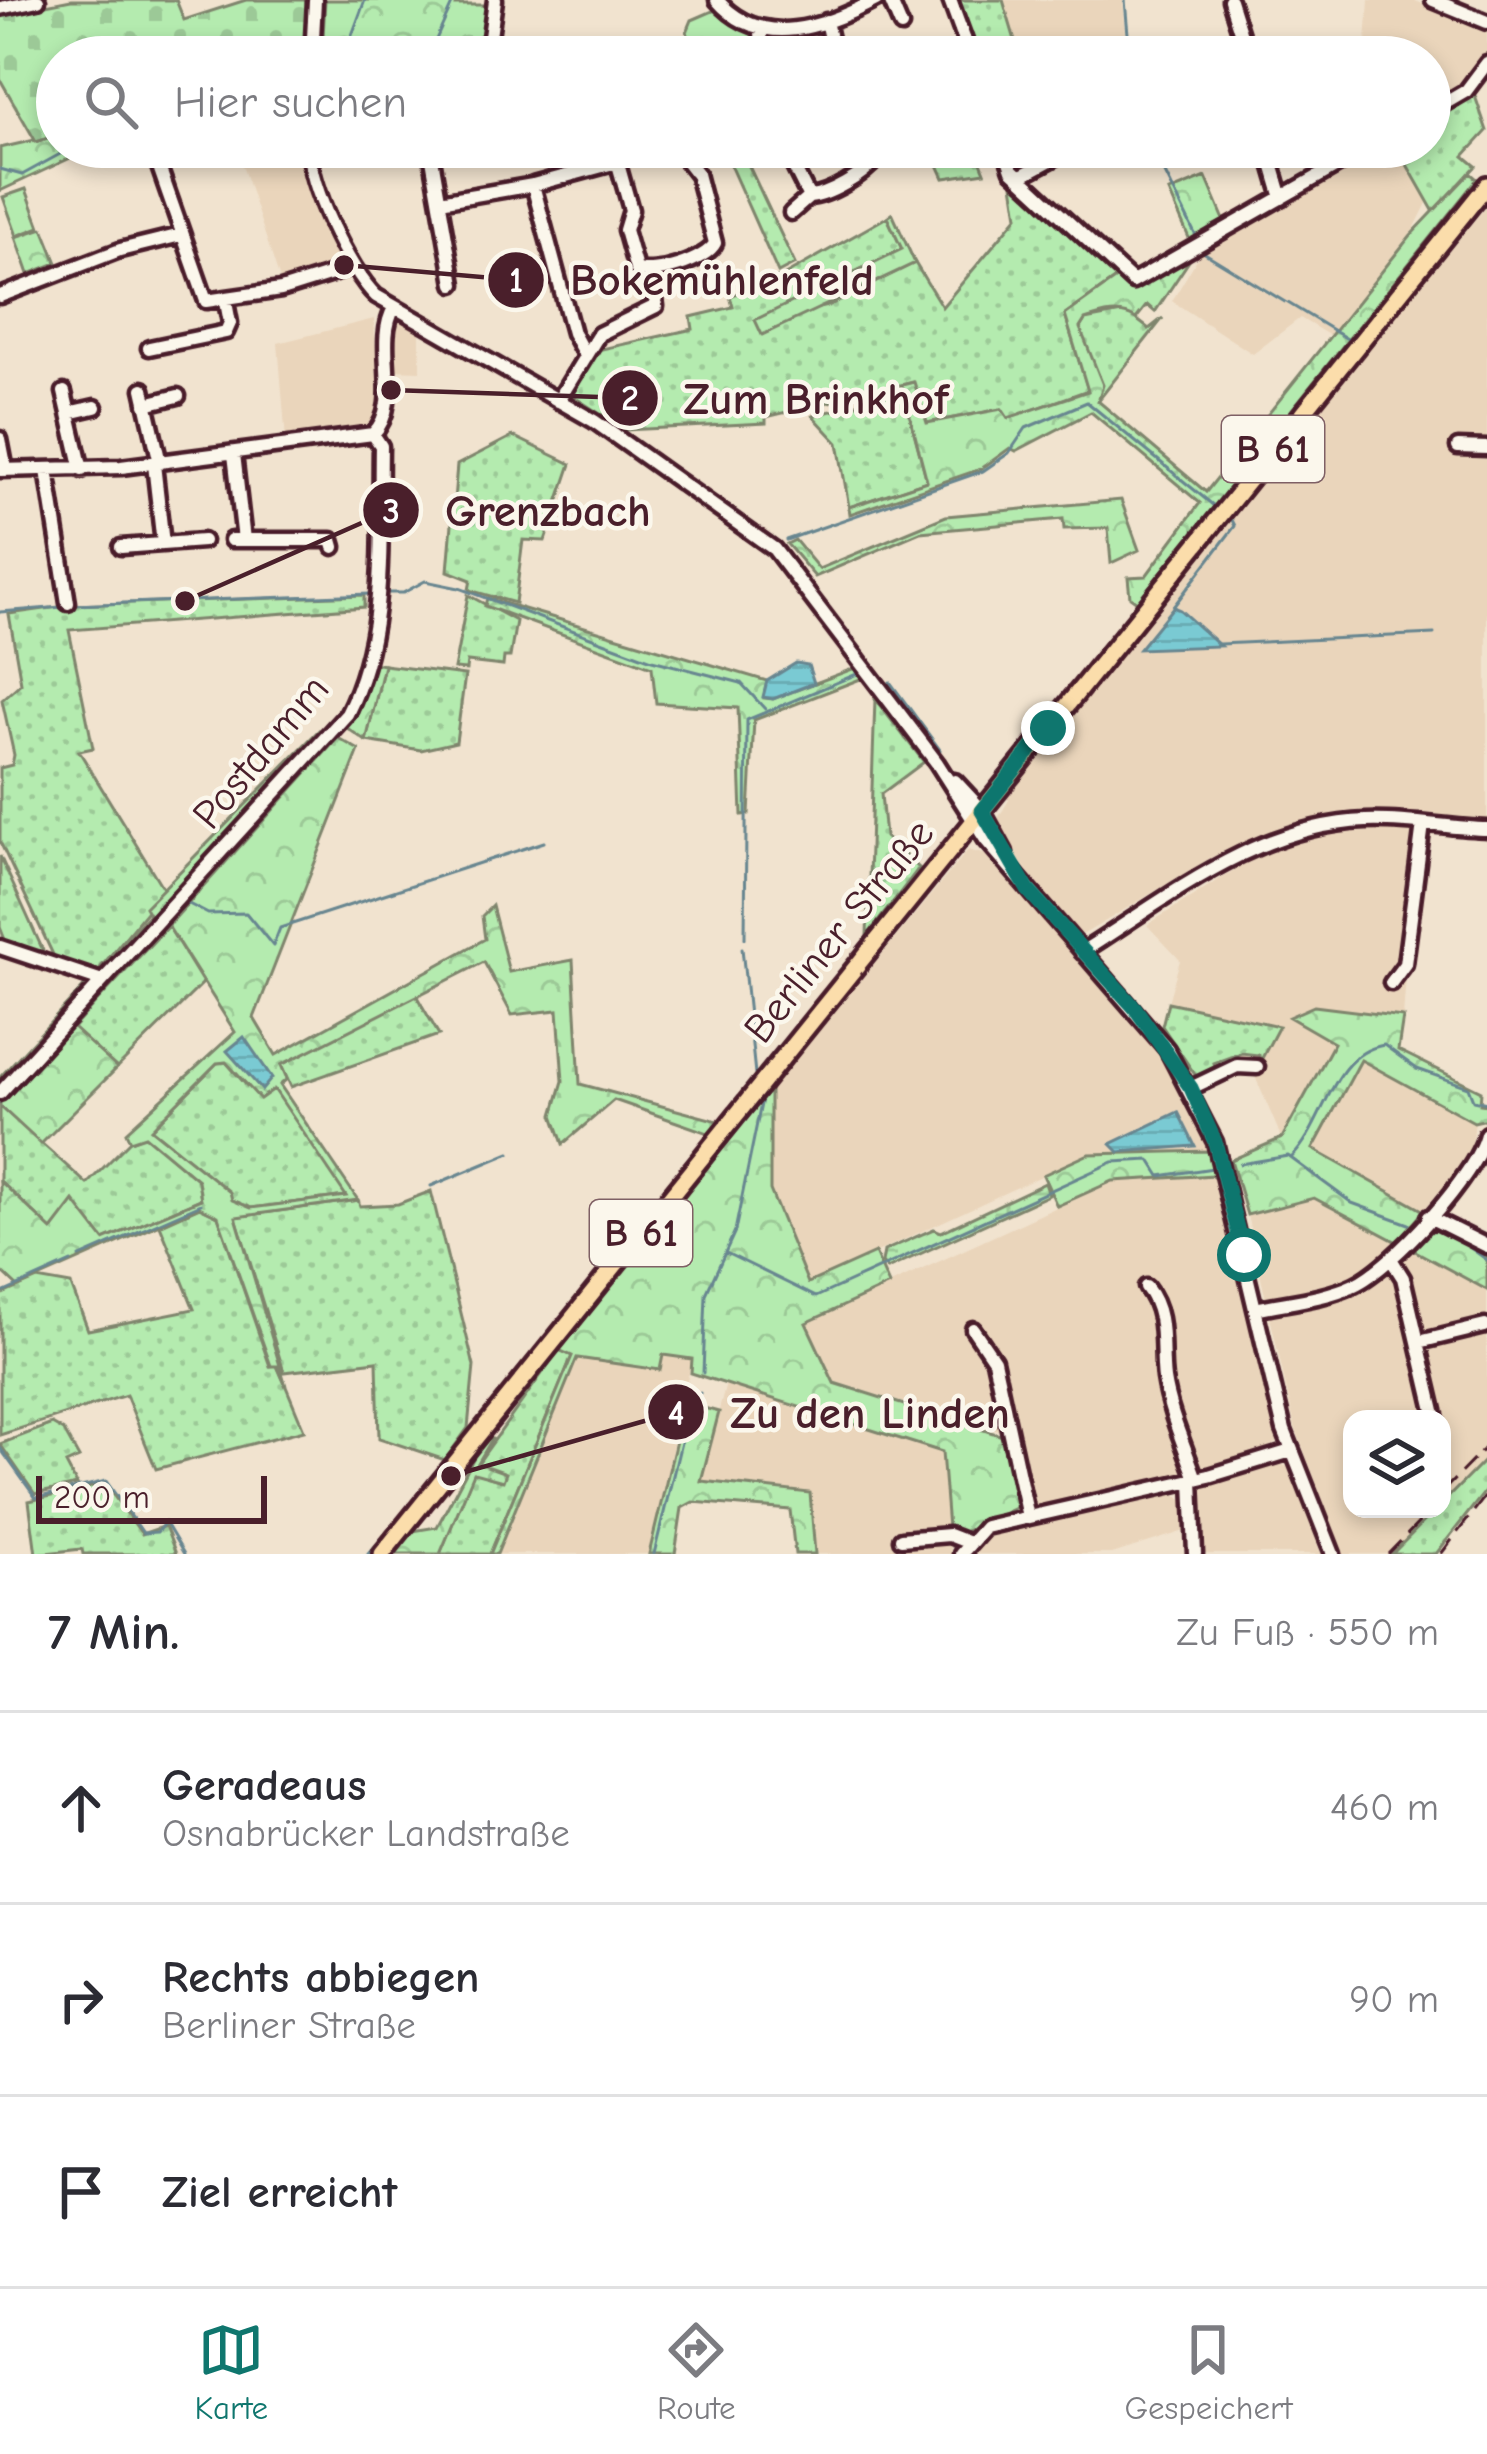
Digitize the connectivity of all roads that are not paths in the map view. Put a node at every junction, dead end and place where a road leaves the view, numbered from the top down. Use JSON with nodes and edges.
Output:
{"nodes":[{"id":1,"x":38,"y":0,"type":"edge"},
{"id":2,"x":315,"y":0,"type":"edge"},
{"id":3,"x":495,"y":0,"type":"edge"},
{"id":4,"x":717,"y":0,"type":"edge"},
{"id":5,"x":876,"y":0,"type":"edge"},
{"id":6,"x":890,"y":0,"type":"edge"},
{"id":7,"x":950,"y":0,"type":"edge"},
{"id":8,"x":1229,"y":0,"type":"edge"},
{"id":9,"x":1433,"y":0,"type":"edge"},
{"id":10,"x":0,"y":8,"type":"edge"},
{"id":11,"x":826,"y":21,"type":"junction"},
{"id":12,"x":1487,"y":22,"type":"edge"},
{"id":13,"x":901,"y":26,"type":"dead end"},
{"id":14,"x":761,"y":30,"type":"junction"},
{"id":15,"x":313,"y":36,"type":"edge"},
{"id":16,"x":489,"y":36,"type":"edge"},
{"id":17,"x":761,"y":36,"type":"edge"},
{"id":18,"x":829,"y":36,"type":"edge"},
{"id":19,"x":963,"y":36,"type":"edge"},
{"id":20,"x":1241,"y":36,"type":"edge"},
{"id":21,"x":1487,"y":63,"type":"edge"},
{"id":22,"x":1451,"y":98,"type":"edge"},
{"id":23,"x":159,"y":168,"type":"edge"},
{"id":24,"x":311,"y":168,"type":"edge"},
{"id":25,"x":434,"y":168,"type":"edge"},
{"id":26,"x":575,"y":168,"type":"edge"},
{"id":27,"x":615,"y":168,"type":"edge"},
{"id":28,"x":692,"y":168,"type":"edge"},
{"id":29,"x":794,"y":168,"type":"edge"},
{"id":30,"x":870,"y":168,"type":"edge"},
{"id":31,"x":1014,"y":168,"type":"edge"},
{"id":32,"x":1027,"y":168,"type":"edge"},
{"id":33,"x":1273,"y":168,"type":"edge"},
{"id":34,"x":1334,"y":168,"type":"edge"},
{"id":35,"x":1016,"y":173,"type":"junction"},
{"id":36,"x":1487,"y":184,"type":"edge"},
{"id":37,"x":533,"y":185,"type":"junction"},
{"id":38,"x":809,"y":197,"type":"junction"},
{"id":39,"x":1282,"y":198,"type":"junction"},
{"id":40,"x":440,"y":201,"type":"junction"},
{"id":41,"x":791,"y":213,"type":"dead end"},
{"id":42,"x":182,"y":235,"type":"junction"},
{"id":43,"x":354,"y":268,"type":"junction"},
{"id":44,"x":652,"y":273,"type":"junction"},
{"id":45,"x":454,"y":284,"type":"dead end"},
{"id":46,"x":0,"y":296,"type":"edge"},
{"id":47,"x":226,"y":302,"type":"junction"},
{"id":48,"x":394,"y":308,"type":"junction"},
{"id":49,"x":149,"y":348,"type":"dead end"},
{"id":50,"x":585,"y":355,"type":"junction"},
{"id":51,"x":64,"y":392,"type":"dead end"},
{"id":52,"x":178,"y":396,"type":"dead end"},
{"id":53,"x":558,"y":401,"type":"junction"},
{"id":54,"x":95,"y":407,"type":"dead end"},
{"id":55,"x":69,"y":413,"type":"junction"},
{"id":56,"x":373,"y":434,"type":"junction"},
{"id":57,"x":0,"y":439,"type":"edge"},
{"id":58,"x":1458,"y":448,"type":"dead end"},
{"id":59,"x":1487,"y":448,"type":"edge"},
{"id":60,"x":234,"y":454,"type":"junction"},
{"id":61,"x":157,"y":463,"type":"junction"},
{"id":62,"x":3,"y":470,"type":"edge"},
{"id":63,"x":47,"y":470,"type":"junction"},
{"id":64,"x":82,"y":470,"type":"junction"},
{"id":65,"x":317,"y":540,"type":"dead end"},
{"id":66,"x":202,"y":541,"type":"dead end"},
{"id":67,"x":163,"y":544,"type":"junction"},
{"id":68,"x":121,"y":547,"type":"dead end"},
{"id":69,"x":68,"y":603,"type":"dead end"},
{"id":70,"x":977,"y":816,"type":"junction"},
{"id":71,"x":1423,"y":824,"type":"junction"},
{"id":72,"x":1487,"y":829,"type":"edge"},
{"id":73,"x":0,"y":947,"type":"edge"},
{"id":74,"x":1082,"y":952,"type":"junction"},
{"id":75,"x":102,"y":981,"type":"junction"},
{"id":76,"x":1391,"y":983,"type":"dead end"},
{"id":77,"x":1257,"y":1067,"type":"dead end"},
{"id":78,"x":1191,"y":1088,"type":"junction"},
{"id":79,"x":0,"y":1093,"type":"edge"},
{"id":80,"x":1486,"y":1134,"type":"edge"},
{"id":81,"x":1429,"y":1217,"type":"junction"},
{"id":82,"x":1487,"y":1246,"type":"edge"},
{"id":83,"x":1391,"y":1259,"type":"junction"},
{"id":84,"x":1146,"y":1287,"type":"dead end"},
{"id":85,"x":1255,"y":1309,"type":"junction"},
{"id":86,"x":1485,"y":1326,"type":"edge"},
{"id":87,"x":974,"y":1329,"type":"dead end"},
{"id":88,"x":1419,"y":1342,"type":"junction"},
{"id":89,"x":1434,"y":1410,"type":"edge"},
{"id":90,"x":1292,"y":1451,"type":"junction"},
{"id":91,"x":1194,"y":1480,"type":"junction"},
{"id":92,"x":1028,"y":1517,"type":"junction"},
{"id":93,"x":901,"y":1539,"type":"dead end"},
{"id":94,"x":964,"y":1548,"type":"edge"},
{"id":95,"x":382,"y":1554,"type":"edge"},
{"id":96,"x":1195,"y":1554,"type":"edge"},
{"id":97,"x":1333,"y":1554,"type":"edge"}],
"edges":[{"from":1,"to":10,"type":"street"},
{"from":2,"to":15,"type":"street"},
{"from":3,"to":16,"type":"street"},
{"from":4,"to":14,"type":"street"},
{"from":5,"to":11,"type":"street"},
{"from":6,"to":13,"type":"street"},
{"from":7,"to":19,"type":"street"},
{"from":8,"to":20,"type":"street"},
{"from":9,"to":12,"type":"street"},
{"from":11,"to":14,"type":"street"},
{"from":11,"to":18,"type":"street"},
{"from":14,"to":17,"type":"street"},
{"from":21,"to":22,"type":"street"},
{"from":23,"to":42,"type":"street"},
{"from":24,"to":43,"type":"street"},
{"from":25,"to":40,"type":"street"},
{"from":26,"to":37,"type":"street"},
{"from":27,"to":44,"type":"street"},
{"from":28,"to":44,"type":"street"},
{"from":29,"to":38,"type":"street"},
{"from":30,"to":38,"type":"street"},
{"from":31,"to":35,"type":"street"},
{"from":32,"to":35,"type":"street"},
{"from":33,"to":39,"type":"street"},
{"from":34,"to":39,"type":"street"},
{"from":35,"to":39,"type":"street"},
{"from":36,"to":70,"type":"main road","name":"Berliner Straße","number":"B 61"},
{"from":37,"to":40,"type":"street"},
{"from":37,"to":50,"type":"street"},
{"from":38,"to":41,"type":"street"},
{"from":40,"to":45,"type":"street"},
{"from":42,"to":46,"type":"street"},
{"from":42,"to":47,"type":"street"},
{"from":43,"to":47,"type":"street"},
{"from":43,"to":48,"type":"street"},
{"from":44,"to":50,"type":"street"},
{"from":47,"to":49,"type":"street"},
{"from":48,"to":53,"type":"street"},
{"from":48,"to":56,"type":"street","name":"Postdamm"},
{"from":50,"to":53,"type":"street"},
{"from":51,"to":55,"type":"street"},
{"from":52,"to":61,"type":"street"},
{"from":53,"to":70,"type":"street"},
{"from":54,"to":55,"type":"street"},
{"from":55,"to":64,"type":"street"},
{"from":56,"to":60,"type":"street"},
{"from":56,"to":75,"type":"street","name":"Postdamm"},
{"from":57,"to":62,"type":"street"},
{"from":58,"to":59,"type":"street"},
{"from":60,"to":61,"type":"street"},
{"from":60,"to":65,"type":"street"},
{"from":61,"to":64,"type":"street"},
{"from":61,"to":67,"type":"street"},
{"from":62,"to":63,"type":"street"},
{"from":63,"to":64,"type":"street"},
{"from":63,"to":69,"type":"street"},
{"from":66,"to":67,"type":"street"},
{"from":67,"to":68,"type":"street"},
{"from":70,"to":74,"type":"street"},
{"from":70,"to":95,"type":"main road","name":"Berliner Straße","number":"B 61"},
{"from":71,"to":72,"type":"street"},
{"from":71,"to":74,"type":"street"},
{"from":71,"to":76,"type":"street"},
{"from":73,"to":75,"type":"street"},
{"from":74,"to":78,"type":"street"},
{"from":75,"to":79,"type":"street","name":"Postdamm"},
{"from":77,"to":78,"type":"street"},
{"from":78,"to":85,"type":"street"},
{"from":80,"to":81,"type":"street"},
{"from":81,"to":82,"type":"street"},
{"from":81,"to":83,"type":"street"},
{"from":83,"to":85,"type":"street"},
{"from":83,"to":88,"type":"street"},
{"from":84,"to":91,"type":"street"},
{"from":85,"to":90,"type":"street"},
{"from":86,"to":88,"type":"street"},
{"from":87,"to":92,"type":"street"},
{"from":88,"to":89,"type":"street"},
{"from":90,"to":91,"type":"street"},
{"from":90,"to":97,"type":"street"},
{"from":91,"to":92,"type":"street"},
{"from":91,"to":96,"type":"street"},
{"from":92,"to":94,"type":"street"},
{"from":93,"to":94,"type":"street"}]}
